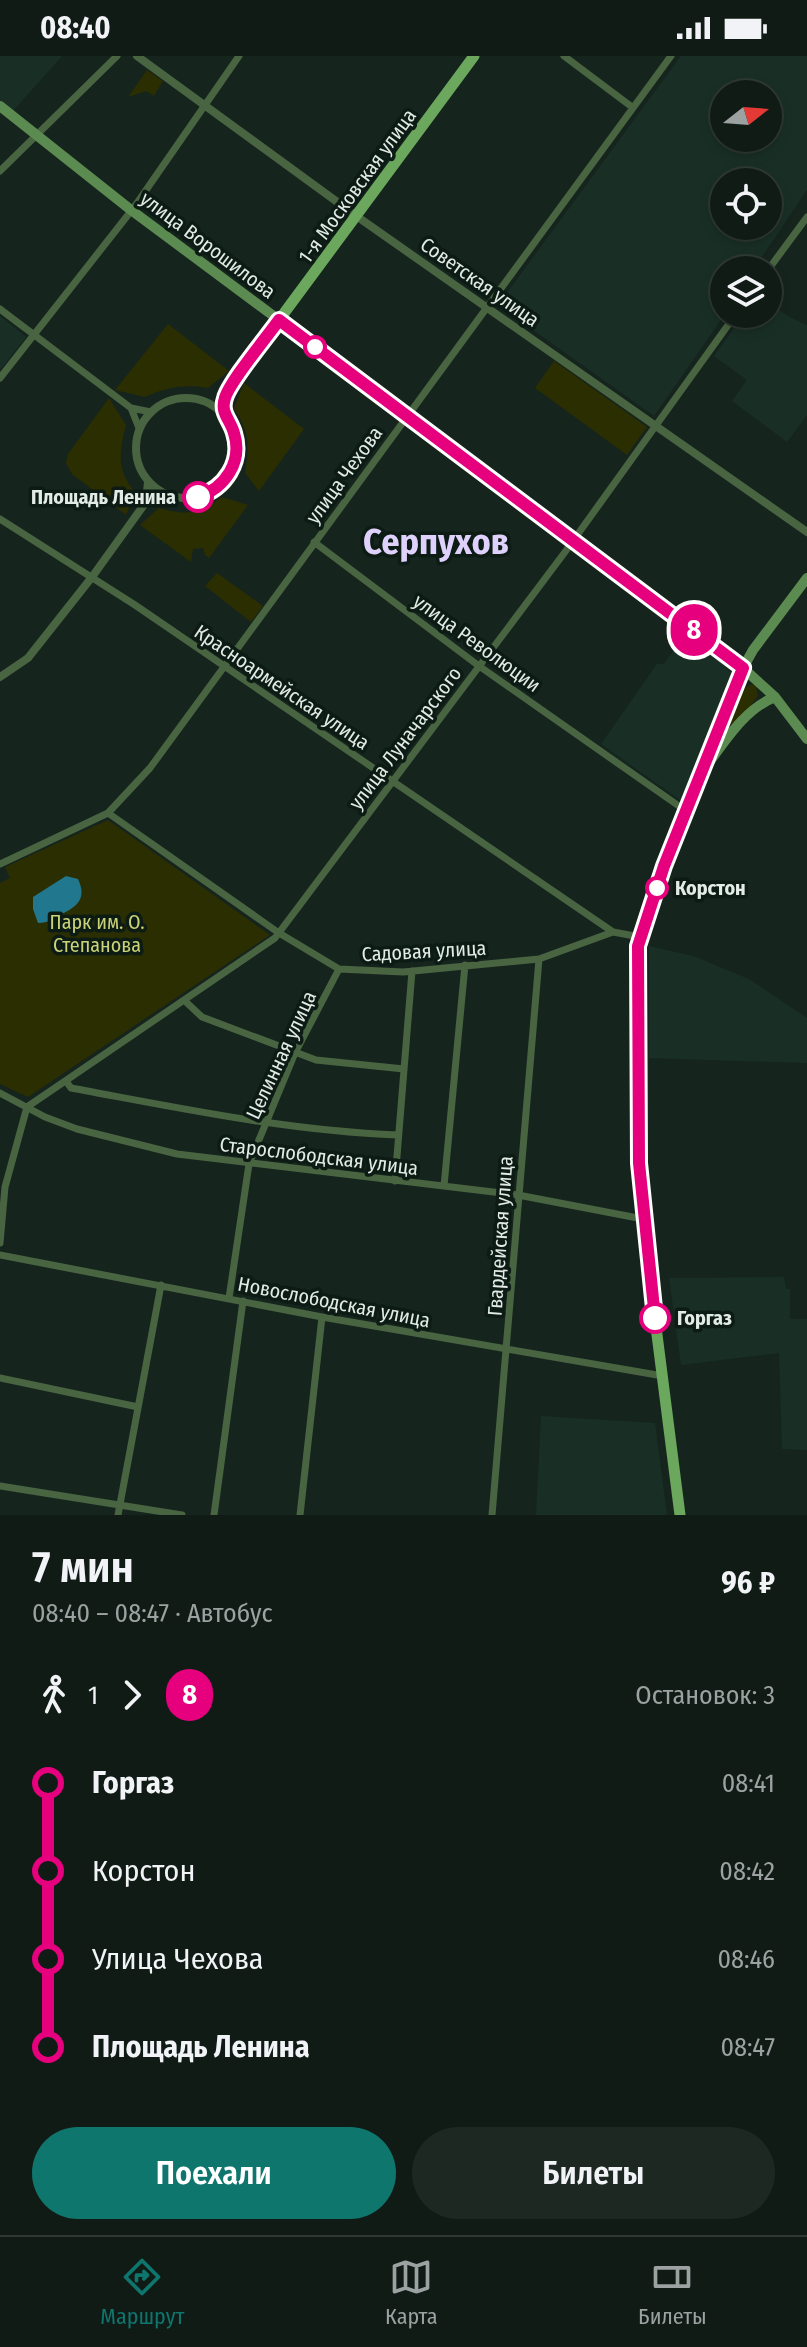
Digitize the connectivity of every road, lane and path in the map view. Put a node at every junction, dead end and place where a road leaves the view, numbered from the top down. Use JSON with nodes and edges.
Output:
{"nodes":[{"id":1,"x":117,"y":56,"type":"edge"},
{"id":2,"x":137,"y":56,"type":"edge"},
{"id":3,"x":239,"y":56,"type":"edge"},
{"id":4,"x":474,"y":56,"type":"edge"},
{"id":5,"x":564,"y":56,"type":"edge"},
{"id":6,"x":671,"y":56,"type":"edge"},
{"id":7,"x":203,"y":104,"type":"junction"},
{"id":8,"x":0,"y":106,"type":"edge"},
{"id":9,"x":632,"y":107,"type":"junction"},
{"id":10,"x":36,"y":138,"type":"junction"},
{"id":11,"x":0,"y":171,"type":"edge"},
{"id":12,"x":131,"y":210,"type":"junction"},
{"id":13,"x":358,"y":217,"type":"junction"},
{"id":14,"x":807,"y":217,"type":"edge"},
{"id":15,"x":778,"y":256,"type":"edge"},
{"id":16,"x":486,"y":307,"type":"junction"},
{"id":17,"x":0,"y":309,"type":"edge"},
{"id":18,"x":279,"y":320,"type":"junction"},
{"id":19,"x":726,"y":328,"type":"edge"},
{"id":20,"x":31,"y":334,"type":"junction"},
{"id":21,"x":0,"y":378,"type":"edge"},
{"id":22,"x":226,"y":394,"type":"junction"},
{"id":23,"x":209,"y":402,"type":"junction"},
{"id":24,"x":131,"y":408,"type":"junction"},
{"id":25,"x":151,"y":412,"type":"junction"},
{"id":26,"x":223,"y":414,"type":"junction"},
{"id":27,"x":407,"y":416,"type":"junction"},
{"id":28,"x":656,"y":424,"type":"junction"},
{"id":29,"x":139,"y":428,"type":"junction"},
{"id":30,"x":148,"y":482,"type":"junction"},
{"id":31,"x":165,"y":494,"type":"junction"},
{"id":32,"x":146,"y":502,"type":"junction"},
{"id":33,"x":0,"y":519,"type":"edge"},
{"id":34,"x":807,"y":532,"type":"edge"},
{"id":35,"x":574,"y":540,"type":"junction"},
{"id":36,"x":314,"y":542,"type":"junction"},
{"id":37,"x":92,"y":577,"type":"junction"},
{"id":38,"x":807,"y":578,"type":"edge"},
{"id":39,"x":479,"y":666,"type":"junction"},
{"id":40,"x":224,"y":668,"type":"junction"},
{"id":41,"x":743,"y":668,"type":"junction"},
{"id":42,"x":0,"y":677,"type":"edge"},
{"id":43,"x":775,"y":697,"type":"junction"},
{"id":44,"x":722,"y":717,"type":"junction"},
{"id":45,"x":737,"y":727,"type":"junction"},
{"id":46,"x":807,"y":739,"type":"edge"},
{"id":47,"x":701,"y":773,"type":"junction"},
{"id":48,"x":394,"y":781,"type":"junction"},
{"id":49,"x":686,"y":811,"type":"junction"},
{"id":50,"x":108,"y":813,"type":"junction"},
{"id":51,"x":0,"y":864,"type":"edge"},
{"id":52,"x":613,"y":932,"type":"junction"},
{"id":53,"x":279,"y":933,"type":"junction"},
{"id":54,"x":640,"y":937,"type":"junction"},
{"id":55,"x":539,"y":959,"type":"junction"},
{"id":56,"x":465,"y":965,"type":"junction"},
{"id":57,"x":339,"y":969,"type":"junction"},
{"id":58,"x":412,"y":971,"type":"junction"},
{"id":59,"x":185,"y":1001,"type":"junction"},
{"id":60,"x":295,"y":1053,"type":"junction"},
{"id":61,"x":404,"y":1069,"type":"junction"},
{"id":62,"x":66,"y":1081,"type":"junction"},
{"id":63,"x":0,"y":1093,"type":"edge"},
{"id":64,"x":27,"y":1107,"type":"junction"},
{"id":65,"x":267,"y":1122,"type":"junction"},
{"id":66,"x":398,"y":1135,"type":"junction"},
{"id":67,"x":249,"y":1164,"type":"junction"},
{"id":68,"x":395,"y":1181,"type":"junction"},
{"id":69,"x":444,"y":1186,"type":"junction"},
{"id":70,"x":518,"y":1195,"type":"junction"},
{"id":71,"x":643,"y":1219,"type":"junction"},
{"id":72,"x":0,"y":1243,"type":"edge"},
{"id":73,"x":0,"y":1255,"type":"edge"},
{"id":74,"x":161,"y":1285,"type":"junction"},
{"id":75,"x":229,"y":1298,"type":"junction"},
{"id":76,"x":243,"y":1301,"type":"junction"},
{"id":77,"x":322,"y":1317,"type":"junction"},
{"id":78,"x":507,"y":1351,"type":"junction"},
{"id":79,"x":663,"y":1376,"type":"junction"},
{"id":80,"x":0,"y":1378,"type":"edge"},
{"id":81,"x":138,"y":1407,"type":"junction"},
{"id":82,"x":0,"y":1486,"type":"edge"},
{"id":83,"x":119,"y":1511,"type":"edge"},
{"id":84,"x":182,"y":1515,"type":"edge"},
{"id":85,"x":214,"y":1515,"type":"edge"},
{"id":86,"x":300,"y":1515,"type":"edge"},
{"id":87,"x":492,"y":1515,"type":"edge"},
{"id":88,"x":680,"y":1515,"type":"edge"}],
"edges":[{"from":1,"to":10,"type":"street"},
{"from":2,"to":7,"type":"street","name":"Советская улица"},
{"from":3,"to":7,"type":"street"},
{"from":4,"to":13,"type":"main road","name":"1-я Московская улица"},
{"from":5,"to":9,"type":"street"},
{"from":6,"to":9,"type":"street","name":"улица Чехова"},
{"from":7,"to":12,"type":"street"},
{"from":7,"to":13,"type":"street","name":"Советская улица"},
{"from":8,"to":10,"type":"main road","name":"улица Ворошилова"},
{"from":9,"to":16,"type":"street","name":"улица Чехова"},
{"from":10,"to":11,"type":"street"},
{"from":10,"to":12,"type":"main road","name":"улица Ворошилова"},
{"from":12,"to":18,"type":"main road","name":"улица Ворошилова"},
{"from":12,"to":20,"type":"street"},
{"from":13,"to":16,"type":"street","name":"Советская улица"},
{"from":13,"to":18,"type":"main road","name":"1-я Московская улица"},
{"from":14,"to":15,"type":"street"},
{"from":16,"to":27,"type":"street","name":"улица Чехова"},
{"from":16,"to":28,"type":"street","name":"Советская улица"},
{"from":17,"to":20,"type":"street"},
{"from":18,"to":22,"type":"street","name":"1-я Московская улица"},
{"from":18,"to":27,"type":"main road","name":"улица Ворошилова"},
{"from":19,"to":28,"type":"street","name":"улица Луначарского"},
{"from":20,"to":21,"type":"street"},
{"from":20,"to":24,"type":"street"},
{"from":22,"to":23,"type":"street"},
{"from":22,"to":26,"type":"street"},
{"from":23,"to":25,"type":"street"},
{"from":23,"to":26,"type":"street"},
{"from":24,"to":25,"type":"street"},
{"from":24,"to":29,"type":"street"},
{"from":25,"to":29,"type":"street"},
{"from":26,"to":31,"type":"street"},
{"from":27,"to":35,"type":"main road","name":"улица Ворошилова"},
{"from":27,"to":36,"type":"street","name":"улица Чехова"},
{"from":28,"to":34,"type":"street","name":"Советская улица"},
{"from":28,"to":35,"type":"street","name":"улица Луначарского"},
{"from":29,"to":30,"type":"street"},
{"from":30,"to":31,"type":"street"},
{"from":30,"to":32,"type":"street"},
{"from":31,"to":32,"type":"street"},
{"from":32,"to":37,"type":"street"},
{"from":33,"to":37,"type":"street","name":"Красноармейская улица"},
{"from":35,"to":39,"type":"street","name":"улица Луначарского"},
{"from":35,"to":41,"type":"main road","name":"улица Ворошилова"},
{"from":36,"to":39,"type":"street","name":"улица Революции"},
{"from":36,"to":40,"type":"street","name":"улица Чехова"},
{"from":37,"to":40,"type":"street","name":"Красноармейская улица"},
{"from":37,"to":42,"type":"street"},
{"from":38,"to":41,"type":"main road"},
{"from":39,"to":48,"type":"street","name":"улица Луначарского"},
{"from":39,"to":49,"type":"street","name":"улица Революции"},
{"from":40,"to":48,"type":"street","name":"Красноармейская улица"},
{"from":40,"to":50,"type":"street","name":"улица Чехова"},
{"from":41,"to":43,"type":"main road","name":"улица Ворошилова"},
{"from":41,"to":44,"type":"main road"},
{"from":43,"to":45,"type":"main road"},
{"from":43,"to":46,"type":"main road","name":"улица Ворошилова"},
{"from":44,"to":45,"type":"main road"},
{"from":44,"to":47,"type":"main road"},
{"from":45,"to":47,"type":"main road"},
{"from":47,"to":49,"type":"main road"},
{"from":48,"to":52,"type":"street","name":"Красноармейская улица"},
{"from":48,"to":53,"type":"street","name":"улица Луначарского"},
{"from":49,"to":54,"type":"main road"},
{"from":50,"to":51,"type":"street","name":"улица Чехова"},
{"from":50,"to":53,"type":"street","name":"Садовая улица"},
{"from":52,"to":54,"type":"street"},
{"from":52,"to":55,"type":"street","name":"Садовая улица"},
{"from":53,"to":57,"type":"street","name":"Садовая улица"},
{"from":53,"to":59,"type":"street","name":"улица Луначарского"},
{"from":54,"to":71,"type":"main road"},
{"from":55,"to":56,"type":"street","name":"Садовая улица"},
{"from":55,"to":70,"type":"street","name":"Гвардейская улица"},
{"from":56,"to":58,"type":"street","name":"Садовая улица"},
{"from":56,"to":69,"type":"street"},
{"from":57,"to":58,"type":"street","name":"Садовая улица"},
{"from":57,"to":60,"type":"street","name":"Целинная улица"},
{"from":58,"to":61,"type":"street"},
{"from":59,"to":60,"type":"street"},
{"from":59,"to":62,"type":"street","name":"улица Луначарского"},
{"from":60,"to":61,"type":"street"},
{"from":60,"to":65,"type":"street","name":"Целинная улица"},
{"from":61,"to":66,"type":"street"},
{"from":62,"to":64,"type":"street","name":"улица Луначарского"},
{"from":62,"to":65,"type":"street"},
{"from":63,"to":64,"type":"street","name":"Старослободская улица"},
{"from":64,"to":67,"type":"street","name":"Старослободская улица"},
{"from":64,"to":72,"type":"street"},
{"from":65,"to":66,"type":"street"},
{"from":65,"to":67,"type":"street","name":"Целинная улица"},
{"from":66,"to":68,"type":"street"},
{"from":67,"to":68,"type":"street","name":"Старослободская улица"},
{"from":67,"to":75,"type":"street","name":"Целинная улица"},
{"from":68,"to":69,"type":"street","name":"Старослободская улица"},
{"from":69,"to":70,"type":"street","name":"Старослободская улица"},
{"from":70,"to":71,"type":"street","name":"Старослободская улица"},
{"from":70,"to":78,"type":"street","name":"Гвардейская улица"},
{"from":71,"to":79,"type":"main road"},
{"from":73,"to":74,"type":"street","name":"Новослободская улица"},
{"from":74,"to":75,"type":"street","name":"Новослободская улица"},
{"from":74,"to":81,"type":"street"},
{"from":75,"to":76,"type":"street","name":"Новослободская улица"},
{"from":76,"to":77,"type":"street","name":"Новослободская улица"},
{"from":76,"to":85,"type":"street"},
{"from":77,"to":78,"type":"street","name":"Новослободская улица"},
{"from":77,"to":86,"type":"street"},
{"from":78,"to":79,"type":"street","name":"Новослободская улица"},
{"from":78,"to":87,"type":"street","name":"Гвардейская улица"},
{"from":79,"to":88,"type":"main road"},
{"from":80,"to":81,"type":"street"},
{"from":81,"to":83,"type":"street"},
{"from":82,"to":83,"type":"street"},
{"from":83,"to":84,"type":"street"}]}
